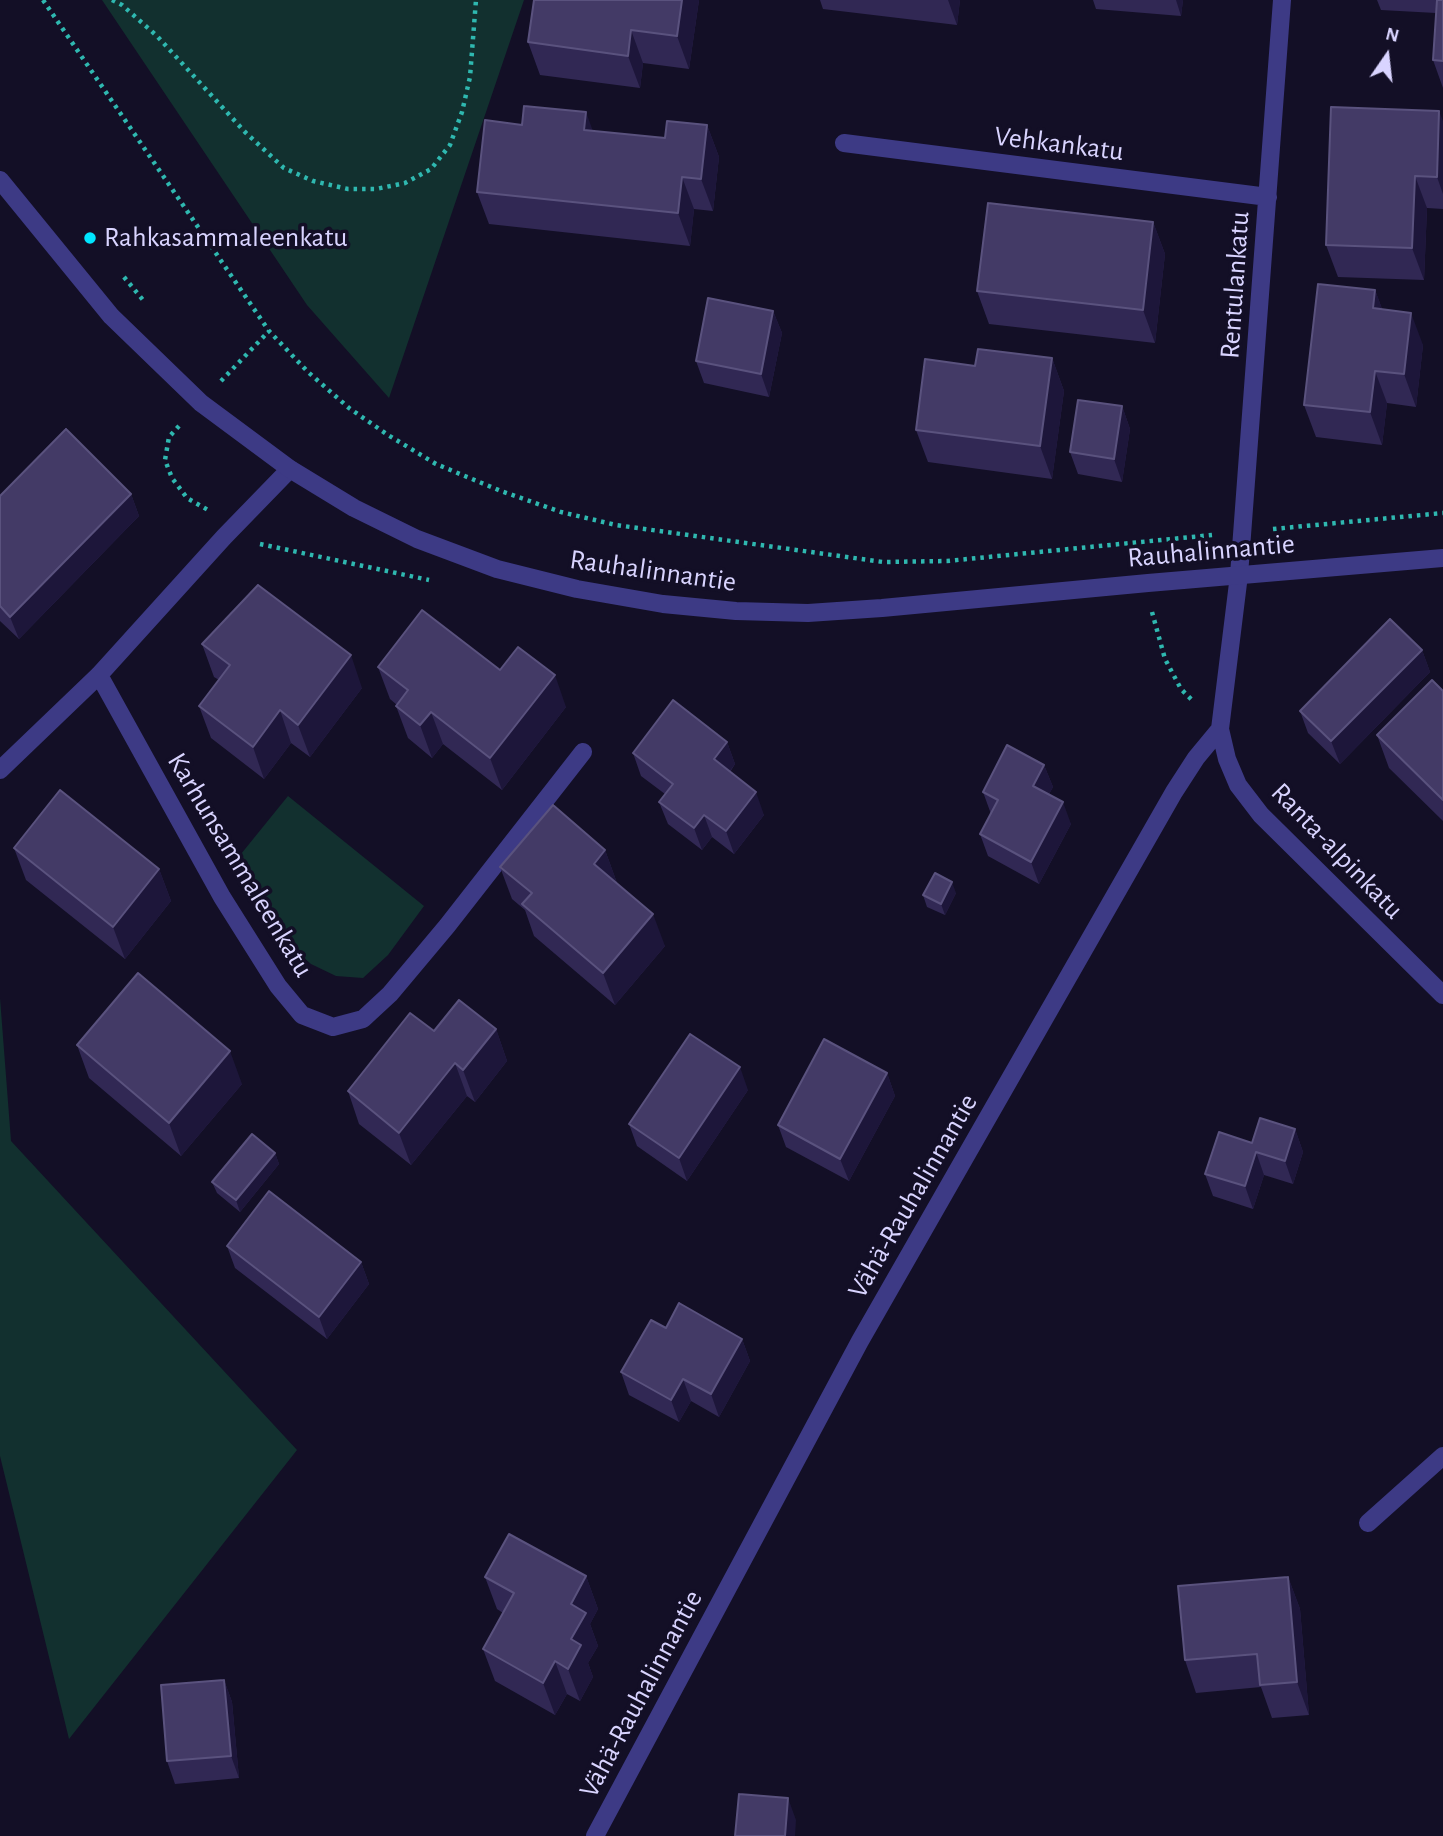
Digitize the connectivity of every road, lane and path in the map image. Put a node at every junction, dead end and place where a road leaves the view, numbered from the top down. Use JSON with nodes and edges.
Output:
{"nodes":[{"id":1,"x":43,"y":0,"type":"edge"},
{"id":2,"x":112,"y":0,"type":"edge"},
{"id":3,"x":476,"y":0,"type":"edge"},
{"id":4,"x":1282,"y":0,"type":"edge"},
{"id":5,"x":844,"y":143,"type":"dead end"},
{"id":6,"x":0,"y":180,"type":"edge"},
{"id":7,"x":1268,"y":197,"type":"junction"},
{"id":8,"x":290,"y":469,"type":"junction"},
{"id":9,"x":1443,"y":513,"type":"edge"},
{"id":10,"x":1243,"y":532,"type":"junction"},
{"id":11,"x":224,"y":537,"type":"junction"},
{"id":12,"x":1146,"y":541,"type":"junction"},
{"id":13,"x":1443,"y":558,"type":"edge"},
{"id":14,"x":1240,"y":575,"type":"junction"},
{"id":15,"x":431,"y":580,"type":"dead end"},
{"id":16,"x":1148,"y":583,"type":"junction"},
{"id":17,"x":99,"y":676,"type":"junction"},
{"id":18,"x":1220,"y":729,"type":"junction"},
{"id":19,"x":583,"y":752,"type":"dead end"},
{"id":20,"x":0,"y":770,"type":"edge"},
{"id":21,"x":1443,"y":995,"type":"edge"},
{"id":22,"x":1443,"y":1457,"type":"edge"},
{"id":23,"x":1368,"y":1523,"type":"dead end"},
{"id":24,"x":595,"y":1836,"type":"edge"}],
"edges":[{"from":1,"to":12,"type":"path"},
{"from":2,"to":3,"type":"path"},
{"from":4,"to":7,"type":"street","name":"Rentulankatu"},
{"from":5,"to":7,"type":"street","name":"Vehkankatu"},
{"from":6,"to":8,"type":"street","name":"Rauhalinnantie"},
{"from":7,"to":10,"type":"street","name":"Rentulankatu"},
{"from":8,"to":11,"type":"street"},
{"from":8,"to":16,"type":"street","name":"Rauhalinnantie"},
{"from":9,"to":10,"type":"path"},
{"from":10,"to":12,"type":"path"},
{"from":10,"to":14,"type":"street","name":"Rentulankatu"},
{"from":11,"to":15,"type":"path"},
{"from":11,"to":17,"type":"street"},
{"from":12,"to":16,"type":"path"},
{"from":13,"to":14,"type":"street","name":"Rauhalinnantie"},
{"from":14,"to":16,"type":"street","name":"Rauhalinnantie"},
{"from":14,"to":18,"type":"street"},
{"from":16,"to":18,"type":"path"},
{"from":17,"to":19,"type":"street","name":"Karhunsammaleenkatu"},
{"from":17,"to":20,"type":"street"},
{"from":18,"to":21,"type":"street","name":"Ranta-alpinkatu"},
{"from":18,"to":24,"type":"street","name":"Vähä-Rauhalinnantie"},
{"from":22,"to":23,"type":"street"}]}
